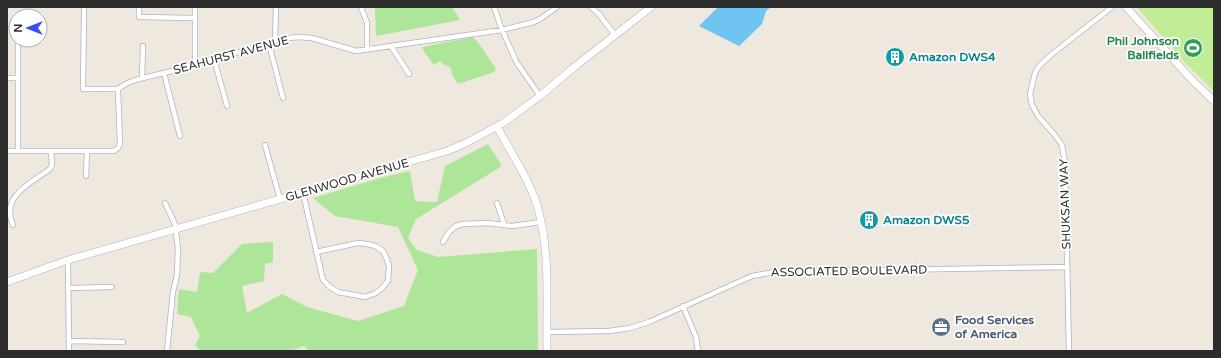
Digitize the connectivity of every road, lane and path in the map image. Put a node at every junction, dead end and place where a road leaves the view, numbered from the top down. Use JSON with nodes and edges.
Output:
{"nodes":[{"id":1,"x":139,"y":7,"type":"edge"},
{"id":2,"x":195,"y":7,"type":"edge"},
{"id":3,"x":276,"y":7,"type":"edge"},
{"id":4,"x":360,"y":7,"type":"edge"},
{"id":5,"x":494,"y":7,"type":"edge"},
{"id":6,"x":557,"y":7,"type":"edge"},
{"id":7,"x":591,"y":7,"type":"edge"},
{"id":8,"x":651,"y":7,"type":"edge"},
{"id":9,"x":1112,"y":7,"type":"edge"},
{"id":10,"x":1126,"y":7,"type":"edge"},
{"id":11,"x":84,"y":9,"type":"dead end"},
{"id":12,"x":195,"y":18,"type":"junction"},
{"id":13,"x":502,"y":30,"type":"junction"},
{"id":14,"x":615,"y":35,"type":"junction"},
{"id":15,"x":275,"y":41,"type":"junction"},
{"id":16,"x":268,"y":44,"type":"junction"},
{"id":17,"x":143,"y":46,"type":"dead end"},
{"id":18,"x":392,"y":46,"type":"junction"},
{"id":19,"x":18,"y":48,"type":"edge"},
{"id":20,"x":366,"y":49,"type":"junction"},
{"id":21,"x":214,"y":58,"type":"junction"},
{"id":22,"x":194,"y":64,"type":"junction"},
{"id":23,"x":164,"y":73,"type":"junction"},
{"id":24,"x":409,"y":74,"type":"dead end"},
{"id":25,"x":7,"y":78,"type":"edge"},
{"id":26,"x":18,"y":78,"type":"junction"},
{"id":27,"x":142,"y":78,"type":"junction"},
{"id":28,"x":118,"y":89,"type":"junction"},
{"id":29,"x":540,"y":96,"type":"junction"},
{"id":30,"x":283,"y":98,"type":"dead end"},
{"id":31,"x":1214,"y":101,"type":"edge"},
{"id":32,"x":227,"y":106,"type":"dead end"},
{"id":33,"x":497,"y":127,"type":"junction"},
{"id":34,"x":180,"y":136,"type":"dead end"},
{"id":35,"x":265,"y":145,"type":"dead end"},
{"id":36,"x":7,"y":151,"type":"edge"},
{"id":37,"x":18,"y":151,"type":"junction"},
{"id":38,"x":51,"y":151,"type":"junction"},
{"id":39,"x":87,"y":151,"type":"junction"},
{"id":40,"x":86,"y":176,"type":"dead end"},
{"id":41,"x":303,"y":193,"type":"junction"},
{"id":42,"x":280,"y":199,"type":"junction"},
{"id":43,"x":165,"y":203,"type":"dead end"},
{"id":44,"x":497,"y":203,"type":"dead end"},
{"id":45,"x":541,"y":222,"type":"junction"},
{"id":46,"x":504,"y":224,"type":"junction"},
{"id":47,"x":13,"y":225,"type":"dead end"},
{"id":48,"x":175,"y":229,"type":"junction"},
{"id":49,"x":443,"y":242,"type":"dead end"},
{"id":50,"x":316,"y":252,"type":"junction"},
{"id":51,"x":68,"y":260,"type":"junction"},
{"id":52,"x":1067,"y":267,"type":"junction"},
{"id":53,"x":7,"y":282,"type":"edge"},
{"id":54,"x":112,"y":287,"type":"dead end"},
{"id":55,"x":68,"y":288,"type":"junction"},
{"id":56,"x":684,"y":306,"type":"junction"},
{"id":57,"x":546,"y":332,"type":"junction"},
{"id":58,"x":68,"y":341,"type":"junction"},
{"id":59,"x":123,"y":342,"type":"dead end"},
{"id":60,"x":69,"y":351,"type":"edge"},
{"id":61,"x":167,"y":351,"type":"edge"},
{"id":62,"x":547,"y":351,"type":"edge"},
{"id":63,"x":698,"y":351,"type":"edge"},
{"id":64,"x":1068,"y":351,"type":"edge"}],
"edges":[{"from":1,"to":12,"type":"street"},
{"from":2,"to":12,"type":"street"},
{"from":3,"to":15,"type":"street"},
{"from":4,"to":20,"type":"street"},
{"from":5,"to":13,"type":"street"},
{"from":6,"to":13,"type":"street","name":"SEAHURST AVENUE"},
{"from":7,"to":14,"type":"street"},
{"from":8,"to":14,"type":"street","name":"GLENWOOD AVENUE"},
{"from":9,"to":52,"type":"street","name":"SHUKSAN WAY"},
{"from":10,"to":31,"type":"street"},
{"from":11,"to":28,"type":"street"},
{"from":12,"to":22,"type":"street"},
{"from":13,"to":18,"type":"street","name":"SEAHURST AVENUE"},
{"from":13,"to":29,"type":"street"},
{"from":14,"to":29,"type":"street","name":"GLENWOOD AVENUE"},
{"from":15,"to":16,"type":"street","name":"SEAHURST AVENUE"},
{"from":15,"to":20,"type":"street","name":"SEAHURST AVENUE"},
{"from":16,"to":21,"type":"street","name":"SEAHURST AVENUE"},
{"from":16,"to":30,"type":"street"},
{"from":17,"to":27,"type":"street"},
{"from":18,"to":20,"type":"street","name":"SEAHURST AVENUE"},
{"from":18,"to":24,"type":"street"},
{"from":19,"to":26,"type":"street"},
{"from":21,"to":22,"type":"street","name":"SEAHURST AVENUE"},
{"from":21,"to":32,"type":"street"},
{"from":22,"to":23,"type":"street","name":"SEAHURST AVENUE"},
{"from":23,"to":27,"type":"street","name":"SEAHURST AVENUE"},
{"from":23,"to":34,"type":"street"},
{"from":25,"to":26,"type":"street"},
{"from":26,"to":37,"type":"street"},
{"from":27,"to":28,"type":"street","name":"SEAHURST AVENUE"},
{"from":28,"to":39,"type":"street"},
{"from":29,"to":33,"type":"street","name":"GLENWOOD AVENUE"},
{"from":33,"to":41,"type":"street","name":"GLENWOOD AVENUE"},
{"from":33,"to":45,"type":"street"},
{"from":35,"to":42,"type":"street"},
{"from":36,"to":37,"type":"street"},
{"from":37,"to":38,"type":"street"},
{"from":38,"to":39,"type":"street"},
{"from":38,"to":47,"type":"street"},
{"from":39,"to":40,"type":"street"},
{"from":41,"to":42,"type":"street","name":"GLENWOOD AVENUE"},
{"from":41,"to":50,"type":"street"},
{"from":42,"to":48,"type":"street","name":"GLENWOOD AVENUE"},
{"from":43,"to":48,"type":"street"},
{"from":44,"to":46,"type":"street"},
{"from":45,"to":46,"type":"street"},
{"from":45,"to":57,"type":"street"},
{"from":46,"to":49,"type":"street"},
{"from":48,"to":51,"type":"street","name":"GLENWOOD AVENUE"},
{"from":48,"to":61,"type":"street"},
{"from":50,"to":50,"type":"street"},
{"from":51,"to":53,"type":"street","name":"GLENWOOD AVENUE"},
{"from":51,"to":55,"type":"street"},
{"from":52,"to":56,"type":"street","name":"ASSOCIATED BOULEVARD"},
{"from":52,"to":64,"type":"street","name":"SHUKSAN WAY"},
{"from":54,"to":55,"type":"street"},
{"from":55,"to":58,"type":"street"},
{"from":56,"to":57,"type":"street","name":"ASSOCIATED BOULEVARD"},
{"from":56,"to":63,"type":"street"},
{"from":57,"to":62,"type":"street"},
{"from":58,"to":59,"type":"street"},
{"from":58,"to":60,"type":"street"}]}
